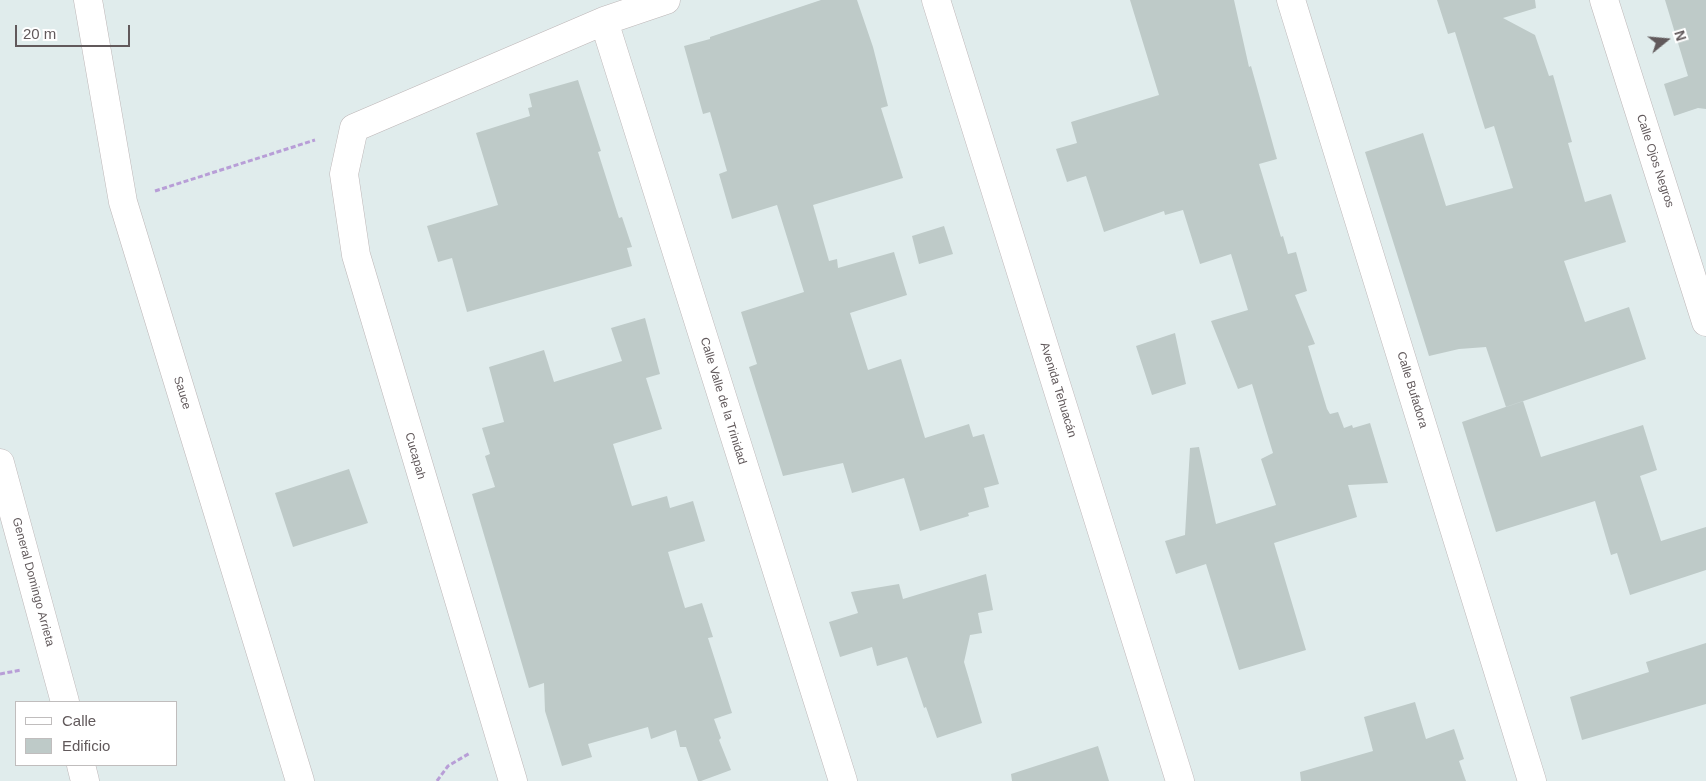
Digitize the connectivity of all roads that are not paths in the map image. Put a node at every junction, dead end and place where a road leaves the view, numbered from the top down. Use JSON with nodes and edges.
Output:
{"nodes":[{"id":1,"x":88,"y":0,"type":"edge"},
{"id":2,"x":666,"y":0,"type":"edge"},
{"id":3,"x":936,"y":0,"type":"edge"},
{"id":4,"x":1291,"y":0,"type":"edge"},
{"id":5,"x":1604,"y":0,"type":"edge"},
{"id":6,"x":604,"y":21,"type":"junction"},
{"id":7,"x":1706,"y":322,"type":"edge"},
{"id":8,"x":0,"y":463,"type":"edge"},
{"id":9,"x":65,"y":701,"type":"edge"},
{"id":10,"x":81,"y":766,"type":"edge"},
{"id":11,"x":85,"y":781,"type":"edge"},
{"id":12,"x":300,"y":781,"type":"edge"},
{"id":13,"x":512,"y":781,"type":"edge"},
{"id":14,"x":843,"y":781,"type":"edge"},
{"id":15,"x":1180,"y":781,"type":"edge"},
{"id":16,"x":1532,"y":781,"type":"edge"}],
"edges":[{"from":1,"to":12,"type":"street","name":"Sauce"},
{"from":2,"to":6,"type":"street"},
{"from":3,"to":15,"type":"street","name":"Avenida Tehuacán"},
{"from":4,"to":16,"type":"street","name":"Calle Bufadora"},
{"from":5,"to":7,"type":"street","name":"Calle Ojos Negros"},
{"from":6,"to":13,"type":"street","name":"Cucapah"},
{"from":6,"to":14,"type":"street","name":"Calle Valle de la Trinidad"},
{"from":8,"to":9,"type":"street","name":"General Domingo Arrieta"},
{"from":10,"to":11,"type":"street"}]}
